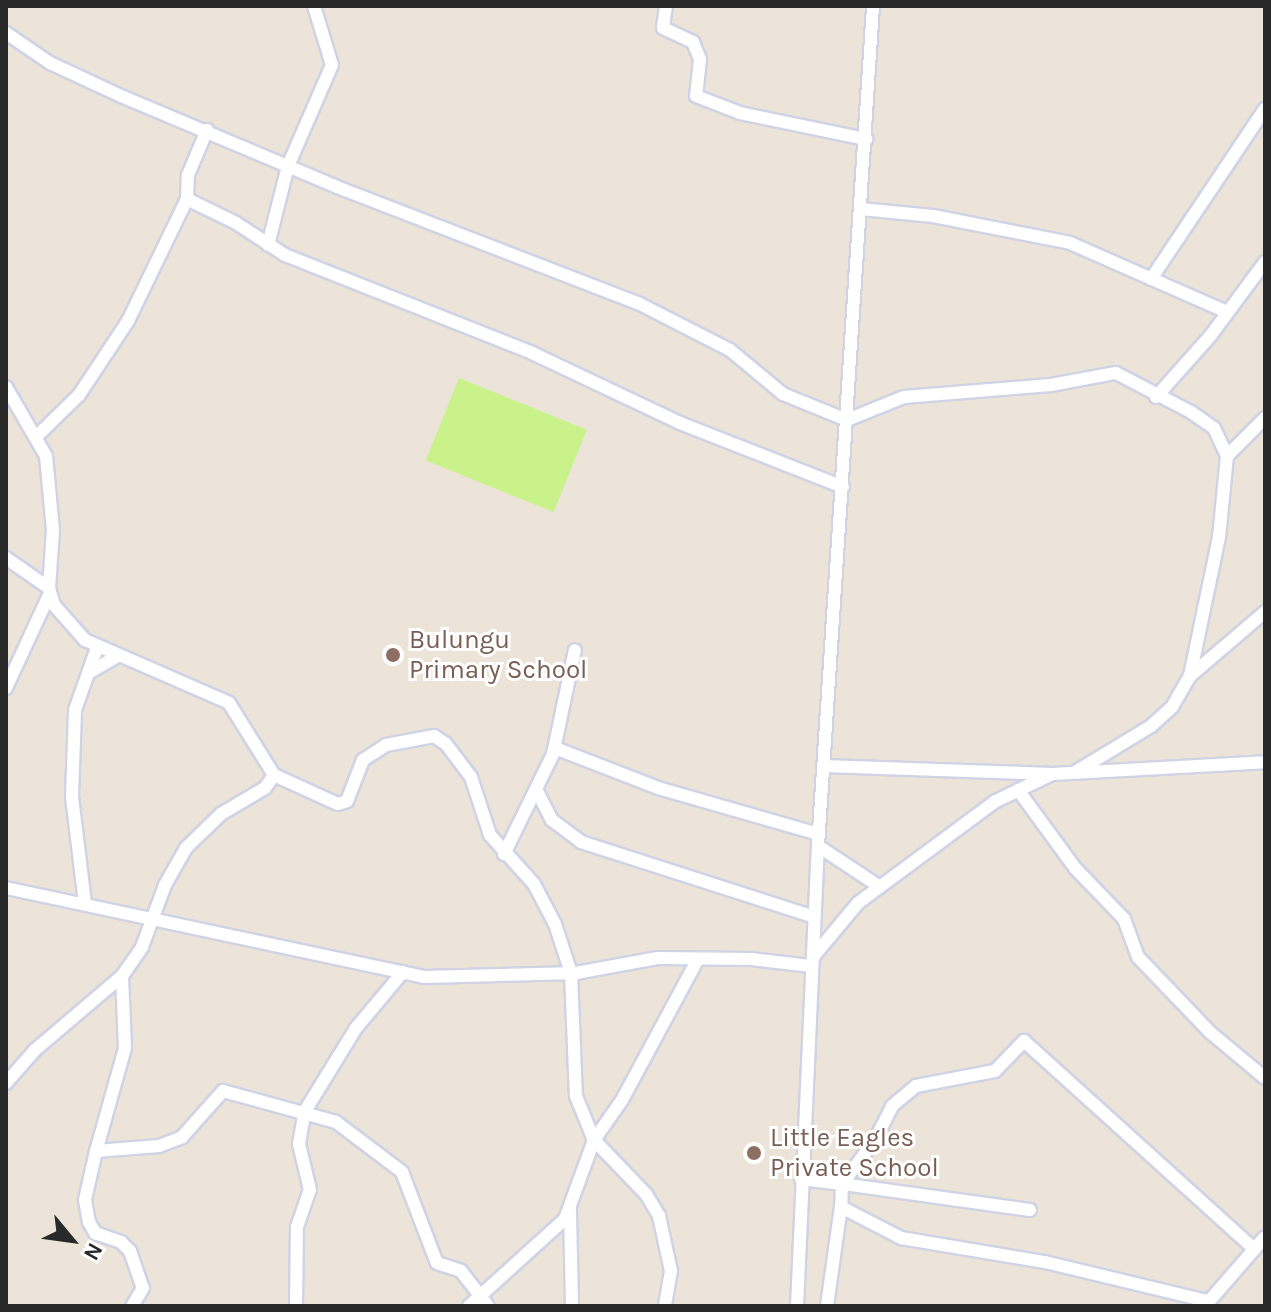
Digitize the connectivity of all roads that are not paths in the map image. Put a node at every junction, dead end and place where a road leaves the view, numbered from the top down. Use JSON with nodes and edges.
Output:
{"nodes":[{"id":1,"x":314,"y":6,"type":"edge"},
{"id":2,"x":666,"y":6,"type":"edge"},
{"id":3,"x":873,"y":6,"type":"edge"},
{"id":4,"x":6,"y":33,"type":"edge"},
{"id":5,"x":1265,"y":109,"type":"edge"},
{"id":6,"x":207,"y":130,"type":"junction"},
{"id":7,"x":866,"y":139,"type":"junction"},
{"id":8,"x":288,"y":166,"type":"junction"},
{"id":9,"x":187,"y":199,"type":"junction"},
{"id":10,"x":861,"y":209,"type":"junction"},
{"id":11,"x":268,"y":245,"type":"junction"},
{"id":12,"x":1265,"y":262,"type":"edge"},
{"id":13,"x":1151,"y":279,"type":"junction"},
{"id":14,"x":1225,"y":311,"type":"junction"},
{"id":15,"x":6,"y":387,"type":"edge"},
{"id":16,"x":1156,"y":397,"type":"junction"},
{"id":17,"x":1265,"y":418,"type":"edge"},
{"id":18,"x":847,"y":420,"type":"junction"},
{"id":19,"x":37,"y":436,"type":"junction"},
{"id":20,"x":1227,"y":456,"type":"junction"},
{"id":21,"x":843,"y":487,"type":"junction"},
{"id":22,"x":6,"y":558,"type":"edge"},
{"id":23,"x":49,"y":592,"type":"junction"},
{"id":24,"x":1265,"y":612,"type":"edge"},
{"id":25,"x":97,"y":648,"type":"junction"},
{"id":26,"x":575,"y":650,"type":"dead end"},
{"id":27,"x":118,"y":656,"type":"junction"},
{"id":28,"x":90,"y":672,"type":"junction"},
{"id":29,"x":1190,"y":676,"type":"junction"},
{"id":30,"x":6,"y":688,"type":"edge"},
{"id":31,"x":555,"y":748,"type":"junction"},
{"id":32,"x":1265,"y":762,"type":"edge"},
{"id":33,"x":824,"y":766,"type":"junction"},
{"id":34,"x":1053,"y":774,"type":"junction"},
{"id":35,"x":1072,"y":774,"type":"junction"},
{"id":36,"x":274,"y":775,"type":"junction"},
{"id":37,"x":536,"y":789,"type":"junction"},
{"id":38,"x":1018,"y":790,"type":"junction"},
{"id":39,"x":818,"y":840,"type":"junction"},
{"id":40,"x":504,"y":854,"type":"junction"},
{"id":41,"x":880,"y":887,"type":"junction"},
{"id":42,"x":6,"y":888,"type":"edge"},
{"id":43,"x":85,"y":903,"type":"junction"},
{"id":44,"x":814,"y":917,"type":"junction"},
{"id":45,"x":150,"y":921,"type":"junction"},
{"id":46,"x":698,"y":959,"type":"junction"},
{"id":47,"x":812,"y":962,"type":"junction"},
{"id":48,"x":403,"y":972,"type":"junction"},
{"id":49,"x":571,"y":973,"type":"junction"},
{"id":50,"x":122,"y":976,"type":"junction"},
{"id":51,"x":1265,"y":1078,"type":"edge"},
{"id":52,"x":6,"y":1082,"type":"edge"},
{"id":53,"x":305,"y":1111,"type":"junction"},
{"id":54,"x":594,"y":1140,"type":"junction"},
{"id":55,"x":96,"y":1151,"type":"junction"},
{"id":56,"x":801,"y":1179,"type":"junction"},
{"id":57,"x":842,"y":1184,"type":"junction"},
{"id":58,"x":841,"y":1207,"type":"junction"},
{"id":59,"x":570,"y":1210,"type":"junction"},
{"id":60,"x":1030,"y":1210,"type":"dead end"},
{"id":61,"x":1265,"y":1237,"type":"edge"},
{"id":62,"x":1254,"y":1249,"type":"junction"},
{"id":63,"x":484,"y":1302,"type":"edge"},
{"id":64,"x":1207,"y":1303,"type":"edge"},
{"id":65,"x":132,"y":1306,"type":"edge"},
{"id":66,"x":296,"y":1306,"type":"edge"},
{"id":67,"x":469,"y":1306,"type":"edge"},
{"id":68,"x":572,"y":1306,"type":"edge"},
{"id":69,"x":665,"y":1306,"type":"edge"},
{"id":70,"x":797,"y":1306,"type":"edge"},
{"id":71,"x":827,"y":1306,"type":"edge"}],
"edges":[{"from":1,"to":8,"type":"street"},
{"from":2,"to":7,"type":"street"},
{"from":3,"to":7,"type":"street"},
{"from":4,"to":6,"type":"street"},
{"from":5,"to":13,"type":"street"},
{"from":6,"to":8,"type":"street"},
{"from":6,"to":9,"type":"street"},
{"from":7,"to":10,"type":"street"},
{"from":8,"to":11,"type":"street"},
{"from":8,"to":18,"type":"street"},
{"from":9,"to":11,"type":"street"},
{"from":9,"to":19,"type":"street"},
{"from":10,"to":13,"type":"street"},
{"from":10,"to":18,"type":"street"},
{"from":11,"to":21,"type":"street"},
{"from":12,"to":14,"type":"street"},
{"from":13,"to":14,"type":"street"},
{"from":14,"to":16,"type":"street"},
{"from":15,"to":19,"type":"street"},
{"from":16,"to":18,"type":"street"},
{"from":16,"to":20,"type":"street"},
{"from":17,"to":20,"type":"street"},
{"from":18,"to":21,"type":"street"},
{"from":19,"to":23,"type":"street"},
{"from":20,"to":29,"type":"street"},
{"from":21,"to":33,"type":"street"},
{"from":22,"to":23,"type":"street"},
{"from":23,"to":25,"type":"street"},
{"from":23,"to":30,"type":"street"},
{"from":24,"to":29,"type":"street"},
{"from":25,"to":27,"type":"street"},
{"from":25,"to":28,"type":"street"},
{"from":26,"to":31,"type":"street"},
{"from":27,"to":28,"type":"street"},
{"from":27,"to":36,"type":"street"},
{"from":28,"to":43,"type":"street"},
{"from":29,"to":35,"type":"street"},
{"from":31,"to":37,"type":"street"},
{"from":31,"to":39,"type":"street"},
{"from":32,"to":35,"type":"street"},
{"from":33,"to":34,"type":"street"},
{"from":33,"to":39,"type":"street"},
{"from":34,"to":35,"type":"street"},
{"from":34,"to":38,"type":"street"},
{"from":36,"to":40,"type":"street"},
{"from":36,"to":45,"type":"street"},
{"from":37,"to":40,"type":"street"},
{"from":37,"to":44,"type":"street"},
{"from":38,"to":41,"type":"street"},
{"from":38,"to":51,"type":"street"},
{"from":39,"to":41,"type":"street"},
{"from":39,"to":44,"type":"street"},
{"from":40,"to":49,"type":"street"},
{"from":41,"to":47,"type":"street"},
{"from":42,"to":43,"type":"street"},
{"from":43,"to":45,"type":"street"},
{"from":44,"to":47,"type":"street"},
{"from":45,"to":48,"type":"street"},
{"from":45,"to":50,"type":"street"},
{"from":46,"to":47,"type":"street"},
{"from":46,"to":49,"type":"street"},
{"from":46,"to":54,"type":"street"},
{"from":47,"to":56,"type":"street"},
{"from":48,"to":49,"type":"street"},
{"from":48,"to":53,"type":"street"},
{"from":49,"to":54,"type":"street"},
{"from":50,"to":52,"type":"street"},
{"from":50,"to":55,"type":"street"},
{"from":53,"to":55,"type":"street"},
{"from":53,"to":63,"type":"street"},
{"from":53,"to":66,"type":"street"},
{"from":54,"to":59,"type":"street"},
{"from":54,"to":69,"type":"street"},
{"from":55,"to":65,"type":"street"},
{"from":56,"to":57,"type":"street"},
{"from":56,"to":70,"type":"street"},
{"from":57,"to":58,"type":"street"},
{"from":57,"to":60,"type":"street"},
{"from":57,"to":62,"type":"street"},
{"from":58,"to":64,"type":"street"},
{"from":58,"to":71,"type":"street"},
{"from":59,"to":63,"type":"street"},
{"from":59,"to":68,"type":"street"},
{"from":61,"to":62,"type":"street"},
{"from":62,"to":64,"type":"street"},
{"from":63,"to":67,"type":"street"}]}
